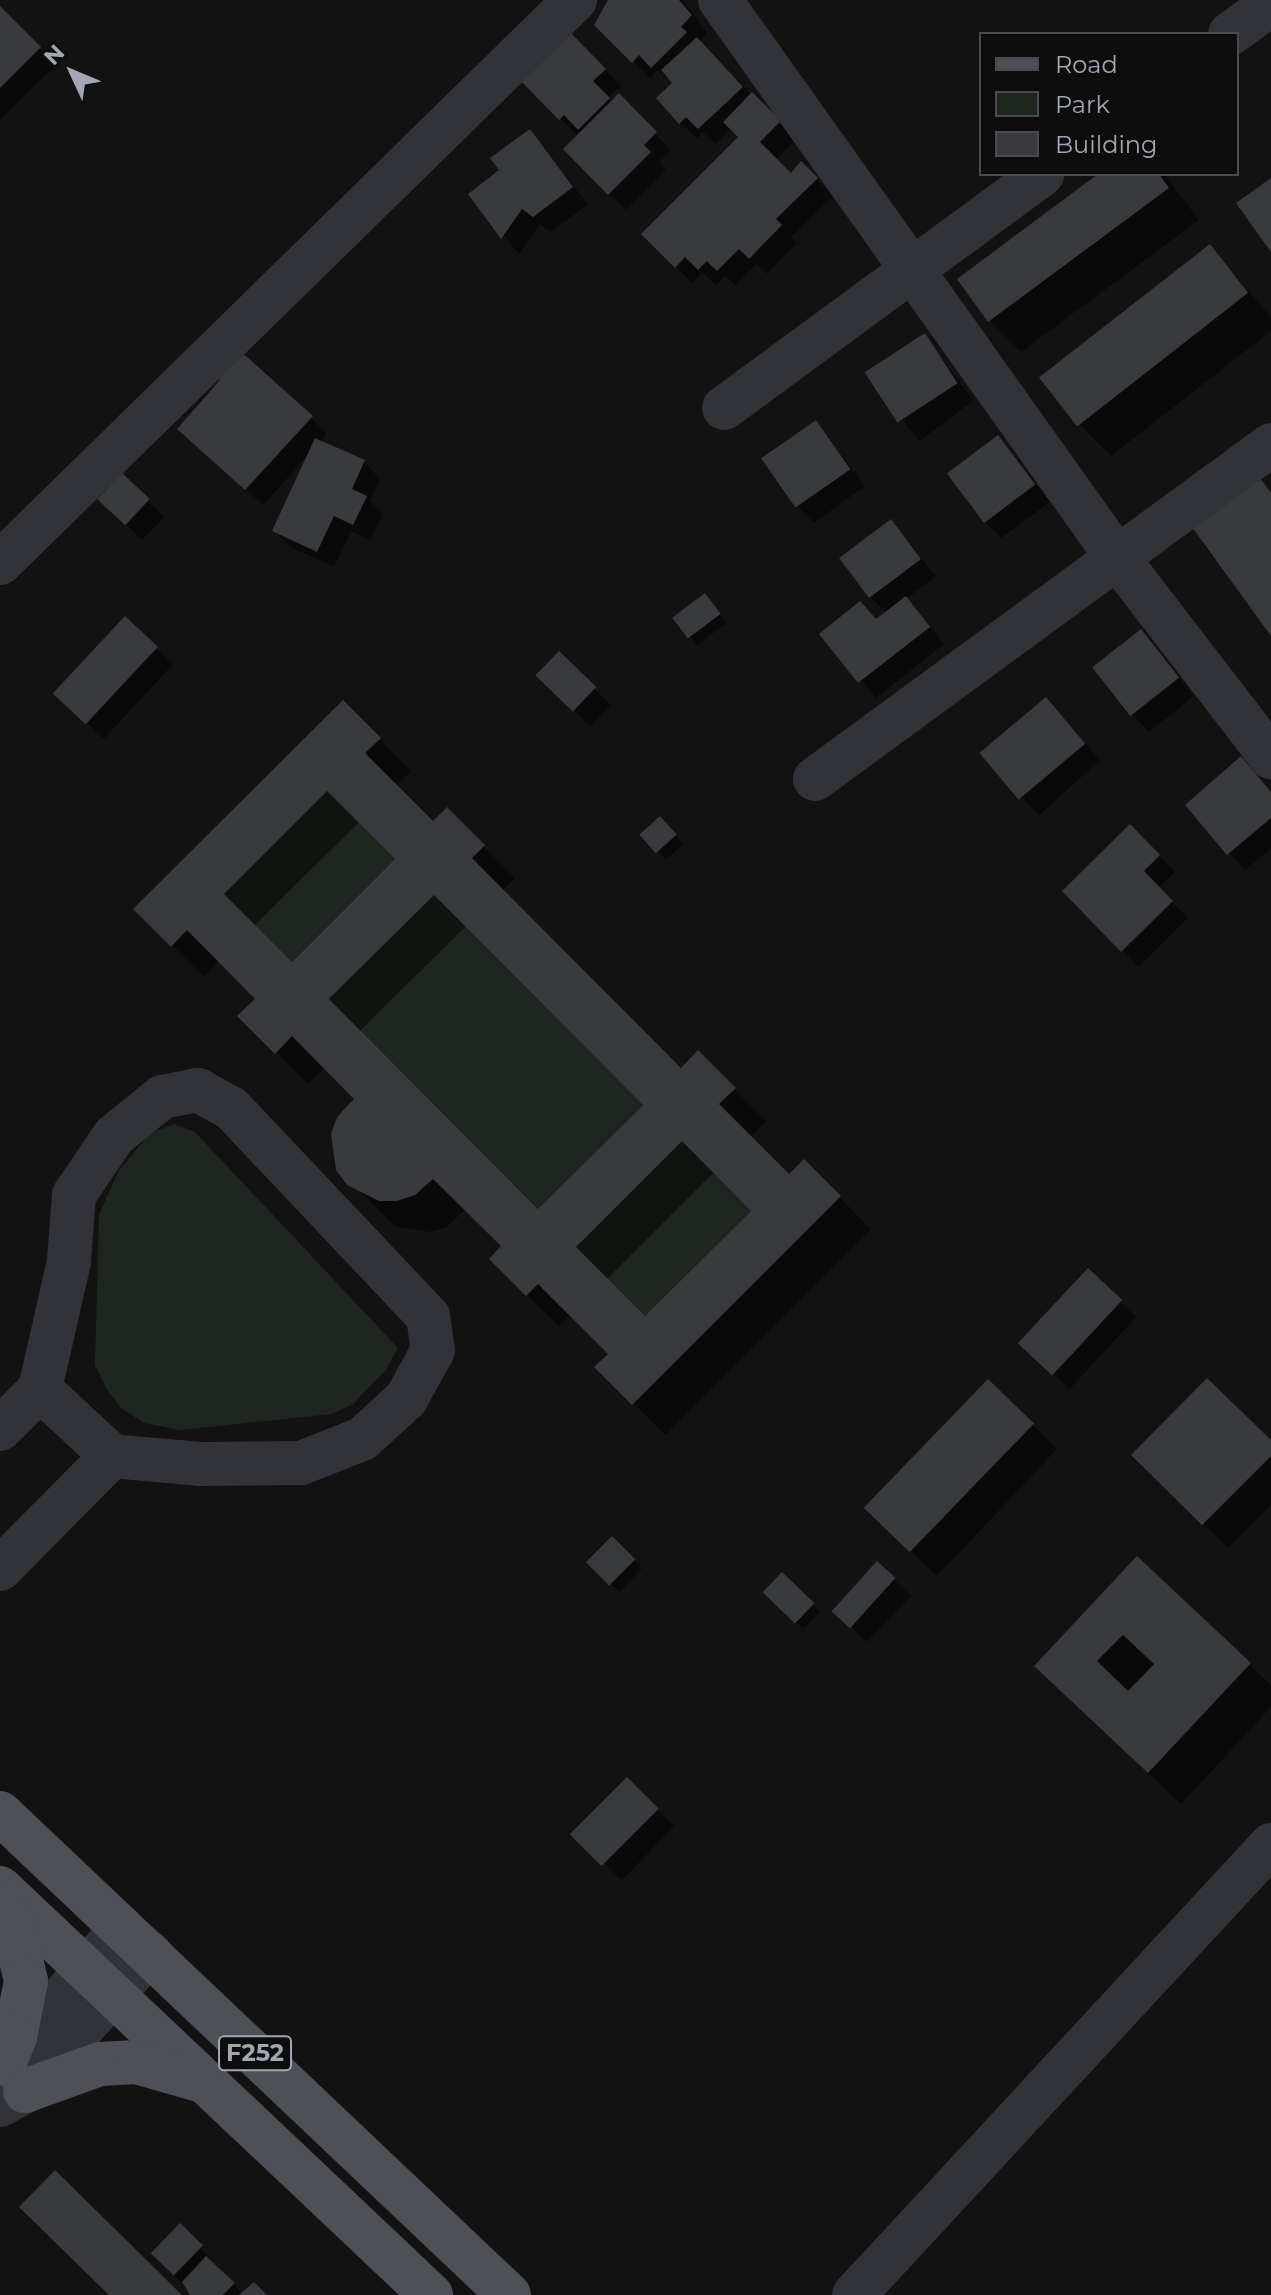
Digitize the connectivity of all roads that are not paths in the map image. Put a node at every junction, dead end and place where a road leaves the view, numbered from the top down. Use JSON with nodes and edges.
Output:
{"nodes":[{"id":1,"x":575,"y":0,"type":"edge"},
{"id":2,"x":720,"y":0,"type":"edge"},
{"id":3,"x":1271,"y":4,"type":"edge"},
{"id":4,"x":1233,"y":32,"type":"edge"},
{"id":5,"x":1039,"y":176,"type":"edge"},
{"id":6,"x":912,"y":270,"type":"junction"},
{"id":7,"x":724,"y":408,"type":"dead end"},
{"id":8,"x":1271,"y":445,"type":"edge"},
{"id":9,"x":1116,"y":556,"type":"junction"},
{"id":10,"x":0,"y":563,"type":"edge"},
{"id":11,"x":1271,"y":757,"type":"edge"},
{"id":12,"x":815,"y":779,"type":"dead end"},
{"id":13,"x":40,"y":1389,"type":"junction"},
{"id":14,"x":0,"y":1429,"type":"edge"},
{"id":15,"x":112,"y":1456,"type":"junction"},
{"id":16,"x":0,"y":1569,"type":"edge"},
{"id":17,"x":0,"y":1813,"type":"edge"},
{"id":18,"x":1271,"y":1845,"type":"edge"},
{"id":19,"x":0,"y":1888,"type":"edge"},
{"id":20,"x":0,"y":1904,"type":"edge"},
{"id":21,"x":136,"y":1941,"type":"junction"},
{"id":22,"x":99,"y":1982,"type":"junction"},
{"id":23,"x":7,"y":2083,"type":"edge"},
{"id":24,"x":207,"y":2083,"type":"junction"},
{"id":25,"x":431,"y":2295,"type":"edge"},
{"id":26,"x":509,"y":2295,"type":"edge"},
{"id":27,"x":854,"y":2295,"type":"edge"}],
"edges":[{"from":1,"to":10,"type":"street"},
{"from":2,"to":6,"type":"street"},
{"from":3,"to":4,"type":"street"},
{"from":5,"to":6,"type":"street"},
{"from":6,"to":7,"type":"street"},
{"from":6,"to":9,"type":"street"},
{"from":8,"to":9,"type":"street"},
{"from":9,"to":11,"type":"street"},
{"from":9,"to":12,"type":"street"},
{"from":13,"to":14,"type":"street"},
{"from":13,"to":15,"type":"street"},
{"from":13,"to":15,"type":"street"},
{"from":15,"to":16,"type":"street"},
{"from":17,"to":21,"type":"main road","number":"F252"},
{"from":18,"to":27,"type":"street"},
{"from":19,"to":22,"type":"main road","number":"F252"},
{"from":20,"to":23,"type":"main road"},
{"from":21,"to":22,"type":"street"},
{"from":21,"to":26,"type":"main road","number":"F252"},
{"from":22,"to":23,"type":"street"},
{"from":22,"to":24,"type":"main road","number":"F252"},
{"from":23,"to":24,"type":"main road"},
{"from":24,"to":25,"type":"main road","number":"F252"}]}
